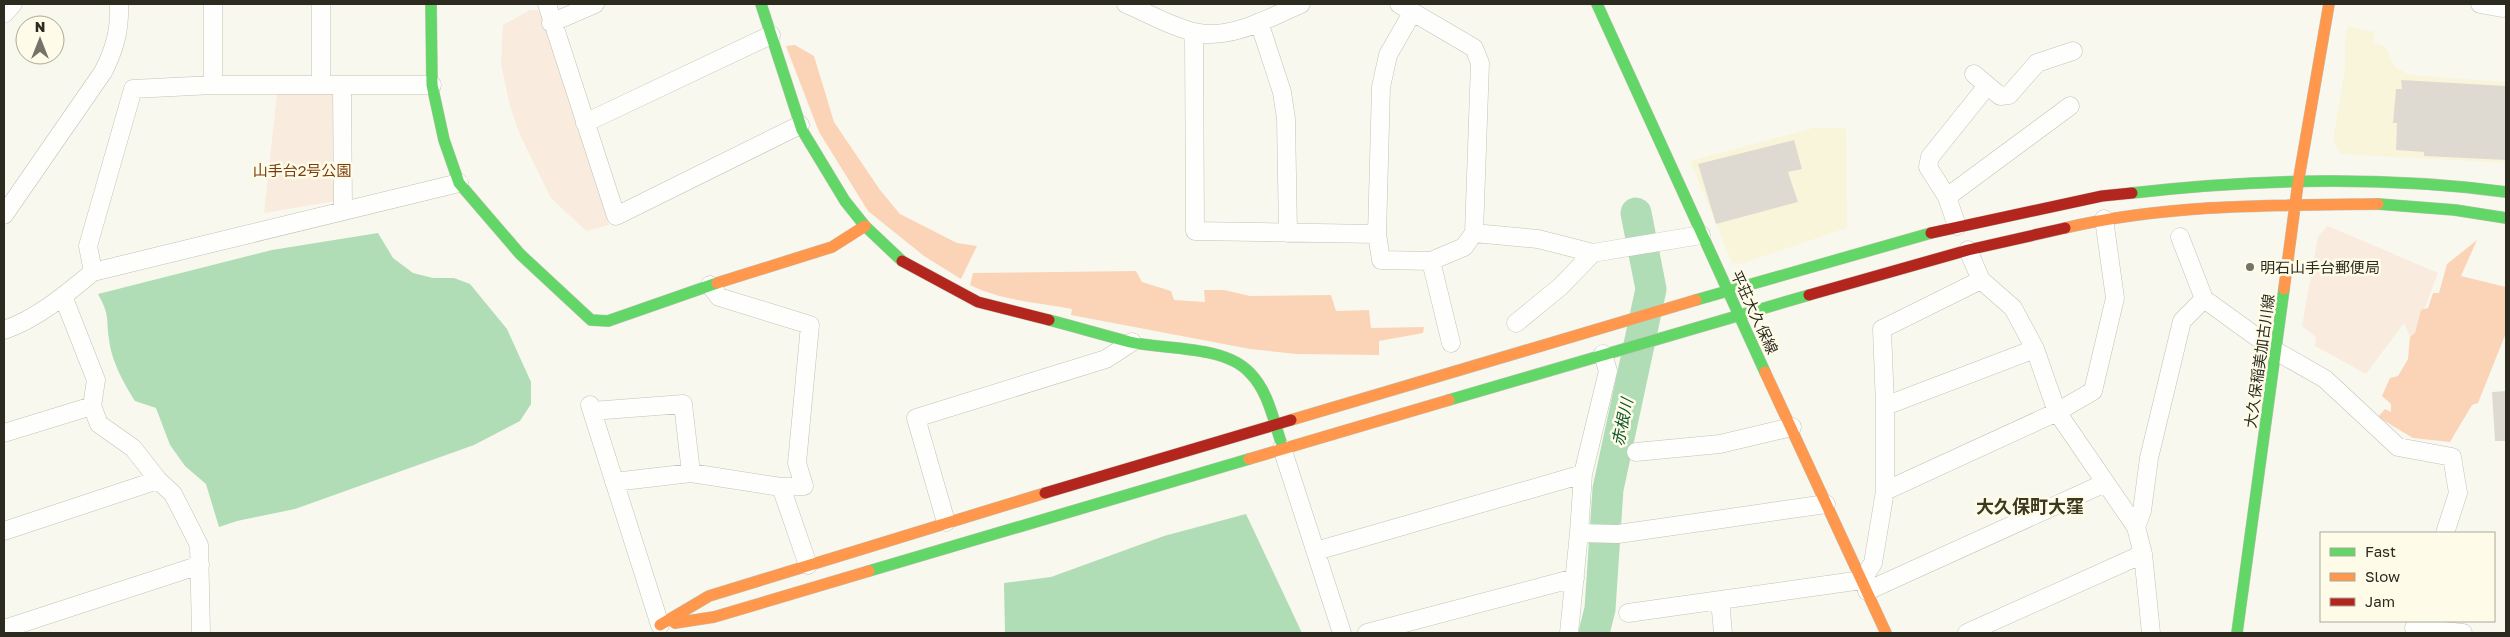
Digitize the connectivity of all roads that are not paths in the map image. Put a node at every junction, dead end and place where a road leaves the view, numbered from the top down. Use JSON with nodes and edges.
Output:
{"nodes":[{"id":1,"x":14,"y":4,"type":"edge"},
{"id":2,"x":119,"y":4,"type":"edge"},
{"id":3,"x":213,"y":4,"type":"edge"},
{"id":4,"x":320,"y":4,"type":"edge"},
{"id":5,"x":431,"y":4,"type":"edge"},
{"id":6,"x":547,"y":4,"type":"edge"},
{"id":7,"x":595,"y":4,"type":"edge"},
{"id":8,"x":761,"y":4,"type":"edge"},
{"id":9,"x":1126,"y":4,"type":"edge"},
{"id":10,"x":1301,"y":4,"type":"edge"},
{"id":11,"x":1597,"y":4,"type":"edge"},
{"id":12,"x":2329,"y":4,"type":"edge"},
{"id":13,"x":2480,"y":4,"type":"edge"},
{"id":14,"x":2506,"y":6,"type":"edge"},
{"id":15,"x":1405,"y":9,"type":"edge"},
{"id":16,"x":4,"y":14,"type":"edge"},
{"id":17,"x":1260,"y":22,"type":"junction"},
{"id":18,"x":552,"y":23,"type":"junction"},
{"id":19,"x":1194,"y":32,"type":"junction"},
{"id":20,"x":771,"y":34,"type":"junction"},
{"id":21,"x":2073,"y":51,"type":"dead end"},
{"id":22,"x":1974,"y":74,"type":"dead end"},
{"id":23,"x":213,"y":85,"type":"junction"},
{"id":24,"x":321,"y":85,"type":"junction"},
{"id":25,"x":342,"y":85,"type":"junction"},
{"id":26,"x":432,"y":85,"type":"junction"},
{"id":27,"x":1987,"y":86,"type":"junction"},
{"id":28,"x":2070,"y":106,"type":"dead end"},
{"id":29,"x":585,"y":124,"type":"junction"},
{"id":30,"x":800,"y":125,"type":"junction"},
{"id":31,"x":459,"y":183,"type":"junction"},
{"id":32,"x":2298,"y":183,"type":"junction"},
{"id":33,"x":2506,"y":192,"type":"edge"},
{"id":34,"x":1947,"y":197,"type":"junction"},
{"id":35,"x":2295,"y":205,"type":"junction"},
{"id":36,"x":343,"y":211,"type":"junction"},
{"id":37,"x":4,"y":215,"type":"edge"},
{"id":38,"x":2104,"y":218,"type":"junction"},
{"id":39,"x":2506,"y":218,"type":"edge"},
{"id":40,"x":865,"y":226,"type":"junction"},
{"id":41,"x":1957,"y":226,"type":"junction"},
{"id":42,"x":1288,"y":233,"type":"junction"},
{"id":43,"x":1474,"y":233,"type":"junction"},
{"id":44,"x":1376,"y":234,"type":"junction"},
{"id":45,"x":1701,"y":235,"type":"junction"},
{"id":46,"x":2180,"y":237,"type":"dead end"},
{"id":47,"x":1968,"y":250,"type":"junction"},
{"id":48,"x":1593,"y":253,"type":"junction"},
{"id":49,"x":1431,"y":261,"type":"junction"},
{"id":50,"x":93,"y":272,"type":"junction"},
{"id":51,"x":1981,"y":280,"type":"junction"},
{"id":52,"x":710,"y":285,"type":"junction"},
{"id":53,"x":1728,"y":290,"type":"junction"},
{"id":54,"x":63,"y":296,"type":"junction"},
{"id":55,"x":2204,"y":299,"type":"junction"},
{"id":56,"x":1740,"y":315,"type":"junction"},
{"id":57,"x":1516,"y":323,"type":"dead end"},
{"id":58,"x":4,"y":330,"type":"edge"},
{"id":59,"x":1132,"y":342,"type":"junction"},
{"id":60,"x":1451,"y":343,"type":"dead end"},
{"id":61,"x":2035,"y":350,"type":"junction"},
{"id":62,"x":2276,"y":351,"type":"junction"},
{"id":63,"x":1603,"y":354,"type":"junction"},
{"id":64,"x":92,"y":406,"type":"junction"},
{"id":65,"x":1885,"y":406,"type":"junction"},
{"id":66,"x":2057,"y":412,"type":"junction"},
{"id":67,"x":1276,"y":426,"type":"junction"},
{"id":68,"x":1792,"y":427,"type":"junction"},
{"id":69,"x":4,"y":433,"type":"edge"},
{"id":70,"x":1282,"y":448,"type":"junction"},
{"id":71,"x":1636,"y":452,"type":"dead end"},
{"id":72,"x":691,"y":473,"type":"junction"},
{"id":73,"x":1583,"y":474,"type":"junction"},
{"id":74,"x":158,"y":480,"type":"junction"},
{"id":75,"x":614,"y":482,"type":"junction"},
{"id":76,"x":2105,"y":483,"type":"junction"},
{"id":77,"x":781,"y":487,"type":"junction"},
{"id":78,"x":1885,"y":491,"type":"junction"},
{"id":79,"x":1826,"y":504,"type":"junction"},
{"id":80,"x":946,"y":522,"type":"junction"},
{"id":81,"x":2136,"y":527,"type":"junction"},
{"id":82,"x":4,"y":531,"type":"edge"},
{"id":83,"x":2445,"y":532,"type":"edge"},
{"id":84,"x":1579,"y":534,"type":"junction"},
{"id":85,"x":1316,"y":551,"type":"junction"},
{"id":86,"x":2144,"y":554,"type":"junction"},
{"id":87,"x":200,"y":565,"type":"junction"},
{"id":88,"x":808,"y":566,"type":"junction"},
{"id":89,"x":1575,"y":578,"type":"junction"},
{"id":90,"x":1864,"y":586,"type":"junction"},
{"id":91,"x":1720,"y":600,"type":"junction"},
{"id":92,"x":1628,"y":613,"type":"dead end"},
{"id":93,"x":2414,"y":627,"type":"edge"},
{"id":94,"x":4,"y":629,"type":"edge"},
{"id":95,"x":661,"y":629,"type":"edge"},
{"id":96,"x":201,"y":633,"type":"edge"},
{"id":97,"x":1342,"y":633,"type":"edge"},
{"id":98,"x":1367,"y":633,"type":"edge"},
{"id":99,"x":1568,"y":633,"type":"edge"},
{"id":100,"x":1723,"y":633,"type":"edge"},
{"id":101,"x":1886,"y":633,"type":"edge"},
{"id":102,"x":1967,"y":633,"type":"edge"},
{"id":103,"x":2151,"y":633,"type":"edge"},
{"id":104,"x":2237,"y":633,"type":"edge"},
{"id":105,"x":2463,"y":633,"type":"edge"}],
"edges":[{"from":1,"to":16,"type":"street"},
{"from":2,"to":37,"type":"street"},
{"from":3,"to":23,"type":"street"},
{"from":4,"to":24,"type":"street"},
{"from":5,"to":26,"type":"street"},
{"from":6,"to":18,"type":"street"},
{"from":7,"to":18,"type":"street"},
{"from":8,"to":20,"type":"street"},
{"from":9,"to":19,"type":"street"},
{"from":10,"to":17,"type":"street"},
{"from":11,"to":45,"type":"street","name":"平荘大久保線"},
{"from":12,"to":32,"type":"street","name":"大久保稲美加古川線"},
{"from":13,"to":14,"type":"street"},
{"from":15,"to":43,"type":"street"},
{"from":15,"to":44,"type":"street"},
{"from":17,"to":19,"type":"street"},
{"from":17,"to":42,"type":"street"},
{"from":18,"to":29,"type":"street"},
{"from":19,"to":42,"type":"street"},
{"from":20,"to":29,"type":"street"},
{"from":20,"to":30,"type":"street"},
{"from":21,"to":27,"type":"street"},
{"from":22,"to":27,"type":"street"},
{"from":23,"to":24,"type":"street"},
{"from":23,"to":50,"type":"street"},
{"from":24,"to":25,"type":"street"},
{"from":25,"to":26,"type":"street"},
{"from":25,"to":36,"type":"street"},
{"from":26,"to":31,"type":"street"},
{"from":27,"to":34,"type":"street"},
{"from":28,"to":34,"type":"street"},
{"from":29,"to":30,"type":"street"},
{"from":30,"to":40,"type":"street"},
{"from":31,"to":36,"type":"street"},
{"from":31,"to":52,"type":"street"},
{"from":32,"to":33,"type":"street"},
{"from":32,"to":35,"type":"street","name":"大久保稲美加古川線"},
{"from":32,"to":41,"type":"street"},
{"from":34,"to":41,"type":"street"},
{"from":35,"to":38,"type":"street"},
{"from":35,"to":39,"type":"street"},
{"from":35,"to":62,"type":"street","name":"大久保稲美加古川線"},
{"from":36,"to":50,"type":"street"},
{"from":38,"to":47,"type":"street"},
{"from":38,"to":66,"type":"street"},
{"from":40,"to":52,"type":"street"},
{"from":40,"to":59,"type":"street"},
{"from":41,"to":53,"type":"street"},
{"from":42,"to":44,"type":"street"},
{"from":43,"to":48,"type":"street"},
{"from":43,"to":49,"type":"street"},
{"from":44,"to":49,"type":"street"},
{"from":45,"to":48,"type":"street"},
{"from":45,"to":53,"type":"street","name":"平荘大久保線"},
{"from":46,"to":55,"type":"street"},
{"from":47,"to":51,"type":"street"},
{"from":47,"to":56,"type":"street"},
{"from":48,"to":57,"type":"street"},
{"from":49,"to":60,"type":"street"},
{"from":50,"to":54,"type":"street"},
{"from":51,"to":61,"type":"street"},
{"from":51,"to":65,"type":"street"},
{"from":52,"to":77,"type":"street"},
{"from":53,"to":56,"type":"street","name":"平荘大久保線"},
{"from":53,"to":67,"type":"street"},
{"from":54,"to":58,"type":"street"},
{"from":54,"to":64,"type":"street"},
{"from":55,"to":62,"type":"street"},
{"from":55,"to":81,"type":"street"},
{"from":56,"to":63,"type":"street"},
{"from":56,"to":68,"type":"street","name":"平荘大久保線"},
{"from":59,"to":67,"type":"street"},
{"from":59,"to":80,"type":"street"},
{"from":61,"to":65,"type":"street"},
{"from":61,"to":66,"type":"street"},
{"from":62,"to":83,"type":"street"},
{"from":62,"to":104,"type":"street","name":"大久保稲美加古川線"},
{"from":63,"to":70,"type":"street"},
{"from":63,"to":73,"type":"street"},
{"from":64,"to":69,"type":"street"},
{"from":64,"to":74,"type":"street"},
{"from":65,"to":78,"type":"street"},
{"from":66,"to":76,"type":"street"},
{"from":66,"to":78,"type":"street"},
{"from":67,"to":70,"type":"street"},
{"from":67,"to":80,"type":"street"},
{"from":68,"to":71,"type":"street"},
{"from":68,"to":79,"type":"street","name":"平荘大久保線"},
{"from":70,"to":85,"type":"street"},
{"from":70,"to":95,"type":"street"},
{"from":72,"to":75,"type":"street"},
{"from":72,"to":75,"type":"street"},
{"from":72,"to":77,"type":"street"},
{"from":73,"to":84,"type":"street"},
{"from":73,"to":85,"type":"street"},
{"from":74,"to":82,"type":"street"},
{"from":74,"to":87,"type":"street"},
{"from":75,"to":95,"type":"street"},
{"from":76,"to":81,"type":"street"},
{"from":76,"to":90,"type":"street"},
{"from":77,"to":88,"type":"street"},
{"from":78,"to":90,"type":"street"},
{"from":79,"to":84,"type":"street"},
{"from":79,"to":90,"type":"street","name":"平荘大久保線"},
{"from":80,"to":88,"type":"street"},
{"from":81,"to":86,"type":"street"},
{"from":84,"to":89,"type":"street"},
{"from":85,"to":97,"type":"street"},
{"from":86,"to":102,"type":"street"},
{"from":86,"to":103,"type":"street"},
{"from":87,"to":94,"type":"street"},
{"from":87,"to":96,"type":"street"},
{"from":88,"to":95,"type":"street"},
{"from":89,"to":98,"type":"street"},
{"from":89,"to":99,"type":"street"},
{"from":90,"to":91,"type":"street"},
{"from":90,"to":101,"type":"street","name":"平荘大久保線"},
{"from":91,"to":92,"type":"street"},
{"from":91,"to":100,"type":"street"},
{"from":93,"to":105,"type":"street"}]}
